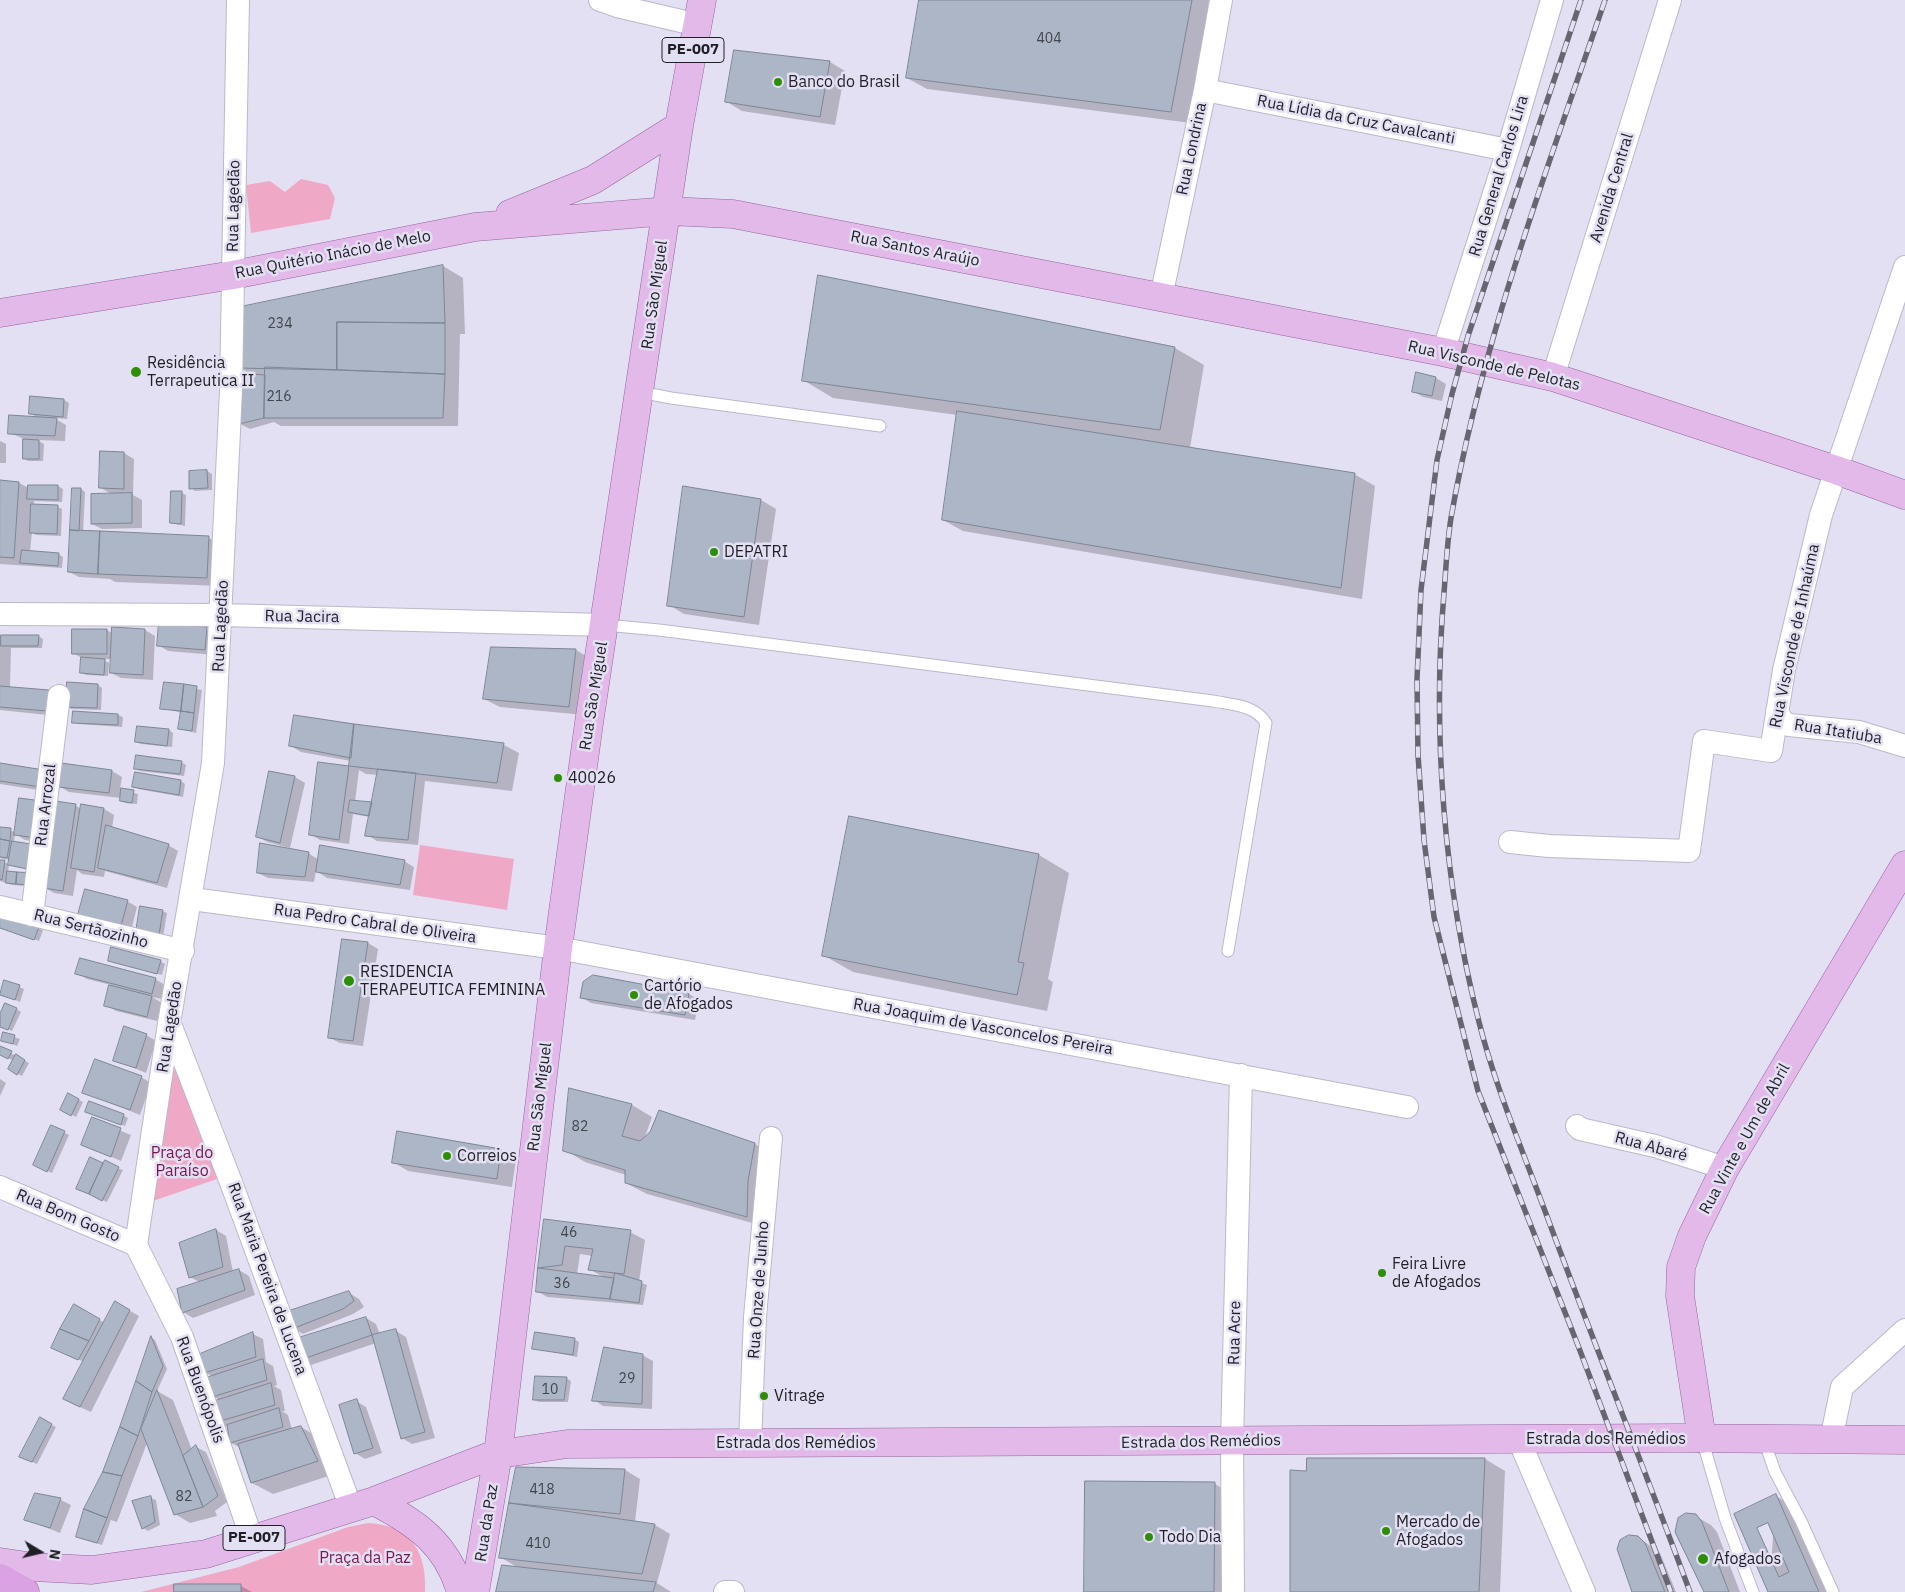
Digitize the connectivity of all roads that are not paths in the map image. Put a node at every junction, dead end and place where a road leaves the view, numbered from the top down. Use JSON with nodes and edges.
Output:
{"nodes":[{"id":1,"x":238,"y":0,"type":"edge"},
{"id":2,"x":600,"y":0,"type":"edge"},
{"id":3,"x":1221,"y":0,"type":"edge"},
{"id":4,"x":1552,"y":0,"type":"edge"},
{"id":5,"x":1670,"y":0,"type":"edge"},
{"id":6,"x":700,"y":12,"type":"edge"},
{"id":7,"x":1205,"y":90,"type":"junction"},
{"id":8,"x":679,"y":126,"type":"junction"},
{"id":9,"x":1508,"y":150,"type":"junction"},
{"id":10,"x":668,"y":211,"type":"junction"},
{"id":11,"x":476,"y":227,"type":"junction"},
{"id":12,"x":1905,"y":267,"type":"edge"},
{"id":13,"x":233,"y":275,"type":"junction"},
{"id":14,"x":1161,"y":297,"type":"junction"},
{"id":15,"x":0,"y":313,"type":"edge"},
{"id":16,"x":1443,"y":352,"type":"junction"},
{"id":17,"x":1554,"y":377,"type":"junction"},
{"id":18,"x":640,"y":392,"type":"junction"},
{"id":19,"x":880,"y":426,"type":"dead end"},
{"id":20,"x":1836,"y":470,"type":"junction"},
{"id":21,"x":1905,"y":495,"type":"edge"},
{"id":22,"x":0,"y":614,"type":"edge"},
{"id":23,"x":222,"y":615,"type":"junction"},
{"id":24,"x":605,"y":624,"type":"junction"},
{"id":25,"x":59,"y":696,"type":"dead end"},
{"id":26,"x":1777,"y":711,"type":"junction"},
{"id":27,"x":1905,"y":746,"type":"edge"},
{"id":28,"x":1510,"y":842,"type":"dead end"},
{"id":29,"x":1905,"y":865,"type":"edge"},
{"id":30,"x":192,"y":899,"type":"junction"},
{"id":31,"x":0,"y":907,"type":"edge"},
{"id":32,"x":32,"y":914,"type":"junction"},
{"id":33,"x":558,"y":948,"type":"junction"},
{"id":34,"x":183,"y":951,"type":"junction"},
{"id":35,"x":1228,"y":951,"type":"dead end"},
{"id":36,"x":170,"y":1023,"type":"junction"},
{"id":37,"x":1241,"y":1075,"type":"junction"},
{"id":38,"x":1407,"y":1107,"type":"dead end"},
{"id":39,"x":1577,"y":1126,"type":"dead end"},
{"id":40,"x":772,"y":1138,"type":"dead end"},
{"id":41,"x":1725,"y":1168,"type":"junction"},
{"id":42,"x":0,"y":1187,"type":"edge"},
{"id":43,"x":136,"y":1245,"type":"junction"},
{"id":44,"x":1905,"y":1330,"type":"edge"},
{"id":45,"x":1702,"y":1439,"type":"junction"},
{"id":46,"x":1519,"y":1440,"type":"junction"},
{"id":47,"x":1764,"y":1440,"type":"junction"},
{"id":48,"x":1831,"y":1440,"type":"junction"},
{"id":49,"x":1905,"y":1440,"type":"edge"},
{"id":50,"x":1232,"y":1442,"type":"junction"},
{"id":51,"x":750,"y":1443,"type":"junction"},
{"id":52,"x":498,"y":1454,"type":"junction"},
{"id":53,"x":362,"y":1505,"type":"junction"},
{"id":54,"x":252,"y":1539,"type":"junction"},
{"id":55,"x":0,"y":1562,"type":"edge"},
{"id":56,"x":0,"y":1578,"type":"edge"},
{"id":57,"x":25,"y":1592,"type":"edge"},
{"id":58,"x":461,"y":1592,"type":"edge"},
{"id":59,"x":475,"y":1592,"type":"edge"},
{"id":60,"x":725,"y":1592,"type":"edge"},
{"id":61,"x":733,"y":1592,"type":"edge"},
{"id":62,"x":1233,"y":1592,"type":"edge"},
{"id":63,"x":1584,"y":1592,"type":"edge"},
{"id":64,"x":1753,"y":1592,"type":"edge"},
{"id":65,"x":1833,"y":1592,"type":"edge"}],
"edges":[{"from":1,"to":13,"type":"street","name":"Rua Lagedão"},
{"from":2,"to":6,"type":"street"},
{"from":3,"to":7,"type":"street","name":"Rua Londrina"},
{"from":4,"to":9,"type":"street","name":"Rua General Carlos Lira"},
{"from":5,"to":17,"type":"street","name":"Avenida Central"},
{"from":6,"to":8,"type":"main road","name":"Rua São Miguel","number":"PE-007"},
{"from":7,"to":9,"type":"street","name":"Rua Lídia da Cruz Cavalcanti"},
{"from":7,"to":14,"type":"street","name":"Rua Londrina"},
{"from":8,"to":10,"type":"main road","name":"Rua São Miguel","number":"PE-007"},
{"from":8,"to":11,"type":"main road"},
{"from":9,"to":16,"type":"street","name":"Rua General Carlos Lira"},
{"from":10,"to":11,"type":"main road","name":"Rua Quitério Inácio de Melo"},
{"from":10,"to":14,"type":"main road","name":"Rua Santos Araújo"},
{"from":10,"to":18,"type":"main road","name":"Rua São Miguel","number":"PE-007"},
{"from":11,"to":13,"type":"main road","name":"Rua Quitério Inácio de Melo"},
{"from":12,"to":20,"type":"street","name":"Rua Visconde de Inhaúma"},
{"from":13,"to":15,"type":"main road","name":"Rua Quitério Inácio de Melo"},
{"from":13,"to":23,"type":"street","name":"Rua Lagedão"},
{"from":14,"to":16,"type":"main road","name":"Rua Visconde de Pelotas"},
{"from":16,"to":17,"type":"main road","name":"Rua Visconde de Pelotas"},
{"from":17,"to":20,"type":"main road","name":"Rua Visconde de Pelotas"},
{"from":18,"to":19,"type":"lane"},
{"from":18,"to":24,"type":"main road","name":"Rua São Miguel","number":"PE-007"},
{"from":20,"to":21,"type":"main road","name":"Rua Visconde de Pelotas"},
{"from":20,"to":26,"type":"street","name":"Rua Visconde de Inhaúma"},
{"from":22,"to":23,"type":"street","name":"Rua Jacira"},
{"from":23,"to":24,"type":"street","name":"Rua Jacira"},
{"from":23,"to":30,"type":"street","name":"Rua Lagedão"},
{"from":24,"to":33,"type":"main road","name":"Rua São Miguel","number":"PE-007"},
{"from":24,"to":35,"type":"lane"},
{"from":25,"to":32,"type":"street","name":"Rua Arrozal"},
{"from":26,"to":27,"type":"street","name":"Rua Itatiuba"},
{"from":26,"to":28,"type":"street","name":"Rua Visconde de Inhaúma"},
{"from":29,"to":41,"type":"main road","name":"Rua Vinte e Um de Abril"},
{"from":30,"to":33,"type":"street","name":"Rua Pedro Cabral de Oliveira"},
{"from":30,"to":34,"type":"street","name":"Rua Lagedão"},
{"from":31,"to":32,"type":"street","name":"Rua Sertãozinho"},
{"from":32,"to":34,"type":"street","name":"Rua Sertãozinho"},
{"from":33,"to":37,"type":"street","name":"Rua Joaquim de Vasconcelos Pereira"},
{"from":33,"to":52,"type":"main road","name":"Rua São Miguel","number":"PE-007"},
{"from":34,"to":36,"type":"street","name":"Rua Lagedão"},
{"from":36,"to":43,"type":"street","name":"Rua Lagedão"},
{"from":36,"to":53,"type":"street","name":"Rua Maria Pereira de Lucena"},
{"from":37,"to":38,"type":"street","name":"Rua Joaquim de Vasconcelos Pereira"},
{"from":37,"to":50,"type":"street","name":"Rua Acre"},
{"from":39,"to":41,"type":"street","name":"Rua Abaré"},
{"from":40,"to":51,"type":"street","name":"Rua Onze de Junho"},
{"from":41,"to":45,"type":"main road","name":"Rua Vinte e Um de Abril"},
{"from":42,"to":43,"type":"street","name":"Rua Bom Gosto"},
{"from":43,"to":54,"type":"street","name":"Rua Buenópolis"},
{"from":44,"to":48,"type":"street"},
{"from":45,"to":46,"type":"main road","name":"Estrada dos Remédios"},
{"from":45,"to":47,"type":"main road","name":"Estrada dos Remédios"},
{"from":45,"to":64,"type":"lane"},
{"from":46,"to":50,"type":"main road","name":"Estrada dos Remédios"},
{"from":46,"to":63,"type":"street"},
{"from":47,"to":48,"type":"main road","name":"Estrada dos Remédios"},
{"from":47,"to":65,"type":"lane"},
{"from":48,"to":49,"type":"main road","name":"Estrada dos Remédios"},
{"from":50,"to":51,"type":"main road","name":"Estrada dos Remédios"},
{"from":50,"to":62,"type":"street","name":"Rua Acre"},
{"from":51,"to":52,"type":"main road","name":"Estrada dos Remédios"},
{"from":52,"to":53,"type":"main road","number":"PE-007"},
{"from":52,"to":59,"type":"main road","name":"Rua da Paz","number":"PE-007"},
{"from":53,"to":54,"type":"main road","number":"PE-007"},
{"from":53,"to":58,"type":"main road"},
{"from":54,"to":55,"type":"main road","number":"PE-007"},
{"from":56,"to":57,"type":"highway"},
{"from":60,"to":61,"type":"street"}]}
